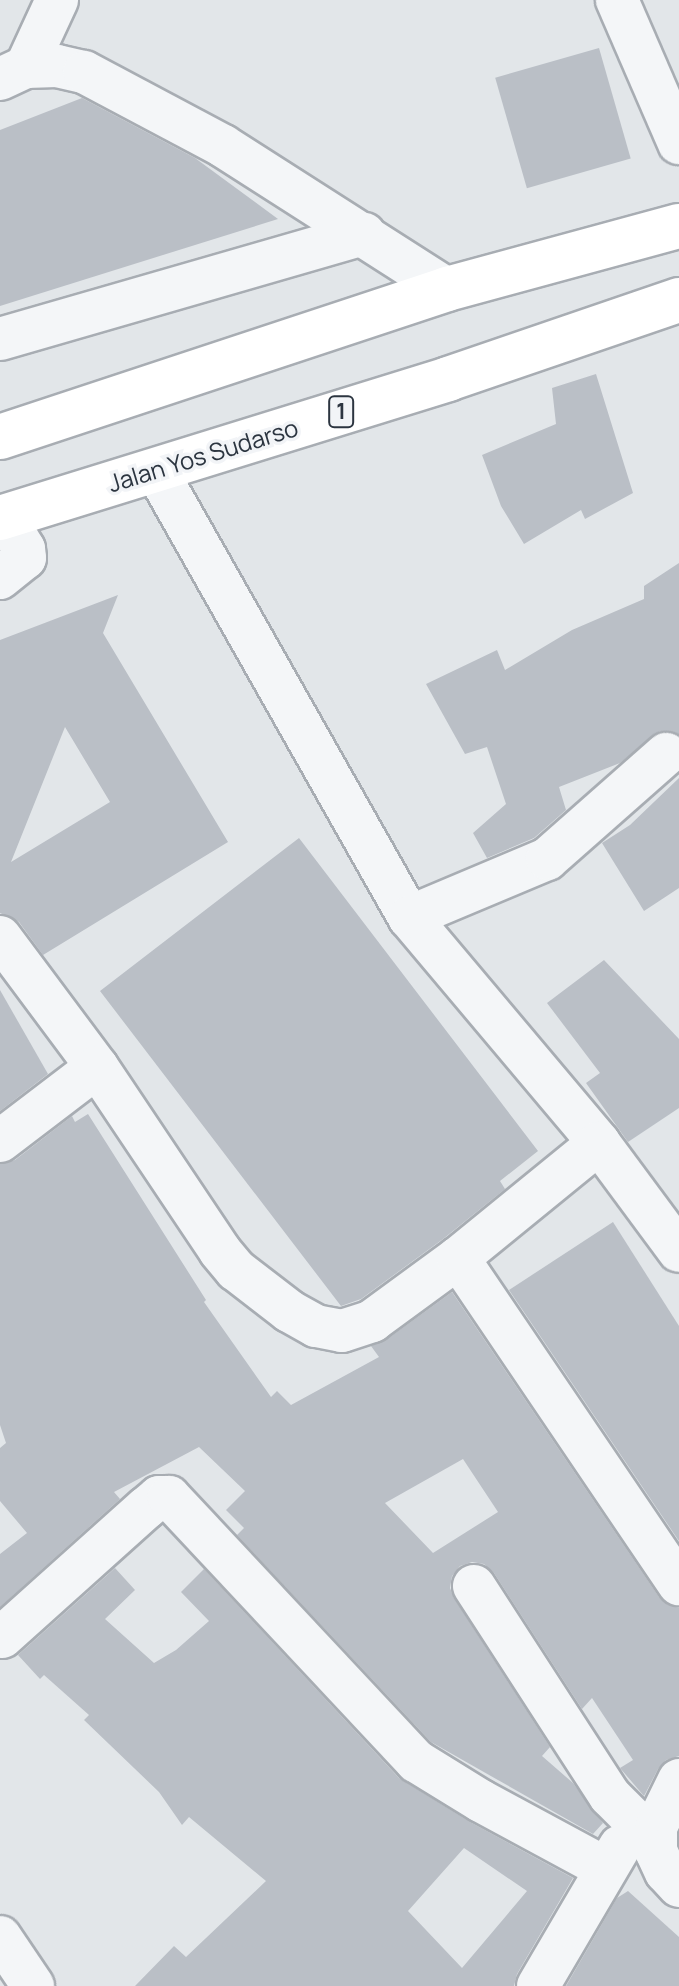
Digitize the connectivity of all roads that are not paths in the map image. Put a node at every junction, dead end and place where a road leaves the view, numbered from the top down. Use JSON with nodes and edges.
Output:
{"nodes":[{"id":1,"x":617,"y":0,"type":"edge"},
{"id":2,"x":39,"y":7,"type":"edge"},
{"id":3,"x":13,"y":73,"type":"edge"},
{"id":4,"x":679,"y":143,"type":"edge"},
{"id":5,"x":679,"y":226,"type":"edge"},
{"id":6,"x":364,"y":234,"type":"junction"},
{"id":7,"x":447,"y":289,"type":"junction"},
{"id":8,"x":679,"y":300,"type":"edge"},
{"id":9,"x":0,"y":339,"type":"edge"},
{"id":10,"x":0,"y":437,"type":"edge"},
{"id":11,"x":156,"y":470,"type":"junction"},
{"id":12,"x":3,"y":518,"type":"edge"},
{"id":13,"x":0,"y":578,"type":"edge"},
{"id":14,"x":666,"y":754,"type":"dead end"},
{"id":15,"x":409,"y":917,"type":"junction"},
{"id":16,"x":0,"y":937,"type":"edge"},
{"id":17,"x":97,"y":1067,"type":"junction"},
{"id":18,"x":0,"y":1141,"type":"edge"},
{"id":19,"x":599,"y":1143,"type":"junction"},
{"id":20,"x":666,"y":1209,"type":"edge"},
{"id":21,"x":679,"y":1251,"type":"edge"},
{"id":22,"x":458,"y":1258,"type":"junction"},
{"id":23,"x":679,"y":1584,"type":"edge"},
{"id":24,"x":474,"y":1586,"type":"dead end"},
{"id":25,"x":2,"y":1637,"type":"dead end"},
{"id":26,"x":679,"y":1780,"type":"edge"},
{"id":27,"x":646,"y":1824,"type":"junction"},
{"id":28,"x":605,"y":1868,"type":"junction"},
{"id":29,"x":679,"y":1886,"type":"edge"},
{"id":30,"x":0,"y":1937,"type":"edge"},
{"id":31,"x":33,"y":1986,"type":"edge"},
{"id":32,"x":538,"y":1986,"type":"edge"}],
"edges":[{"from":1,"to":4,"type":"street"},
{"from":2,"to":3,"type":"street"},
{"from":3,"to":6,"type":"street"},
{"from":5,"to":7,"type":"highway"},
{"from":6,"to":7,"type":"street"},
{"from":6,"to":9,"type":"street"},
{"from":7,"to":10,"type":"highway"},
{"from":8,"to":11,"type":"highway","name":"Jalan Yos Sudarso","number":"1"},
{"from":11,"to":12,"type":"highway","name":"Jalan Yos Sudarso","number":"1"},
{"from":11,"to":15,"type":"street"},
{"from":12,"to":13,"type":"street"},
{"from":14,"to":15,"type":"street"},
{"from":15,"to":19,"type":"street"},
{"from":16,"to":17,"type":"street"},
{"from":17,"to":18,"type":"street"},
{"from":17,"to":22,"type":"street"},
{"from":19,"to":20,"type":"street"},
{"from":19,"to":22,"type":"street"},
{"from":20,"to":21,"type":"street"},
{"from":22,"to":23,"type":"street"},
{"from":24,"to":27,"type":"street"},
{"from":25,"to":28,"type":"street"},
{"from":26,"to":27,"type":"street"},
{"from":27,"to":28,"type":"street"},
{"from":27,"to":29,"type":"street"},
{"from":28,"to":32,"type":"street"},
{"from":30,"to":31,"type":"street"}]}
